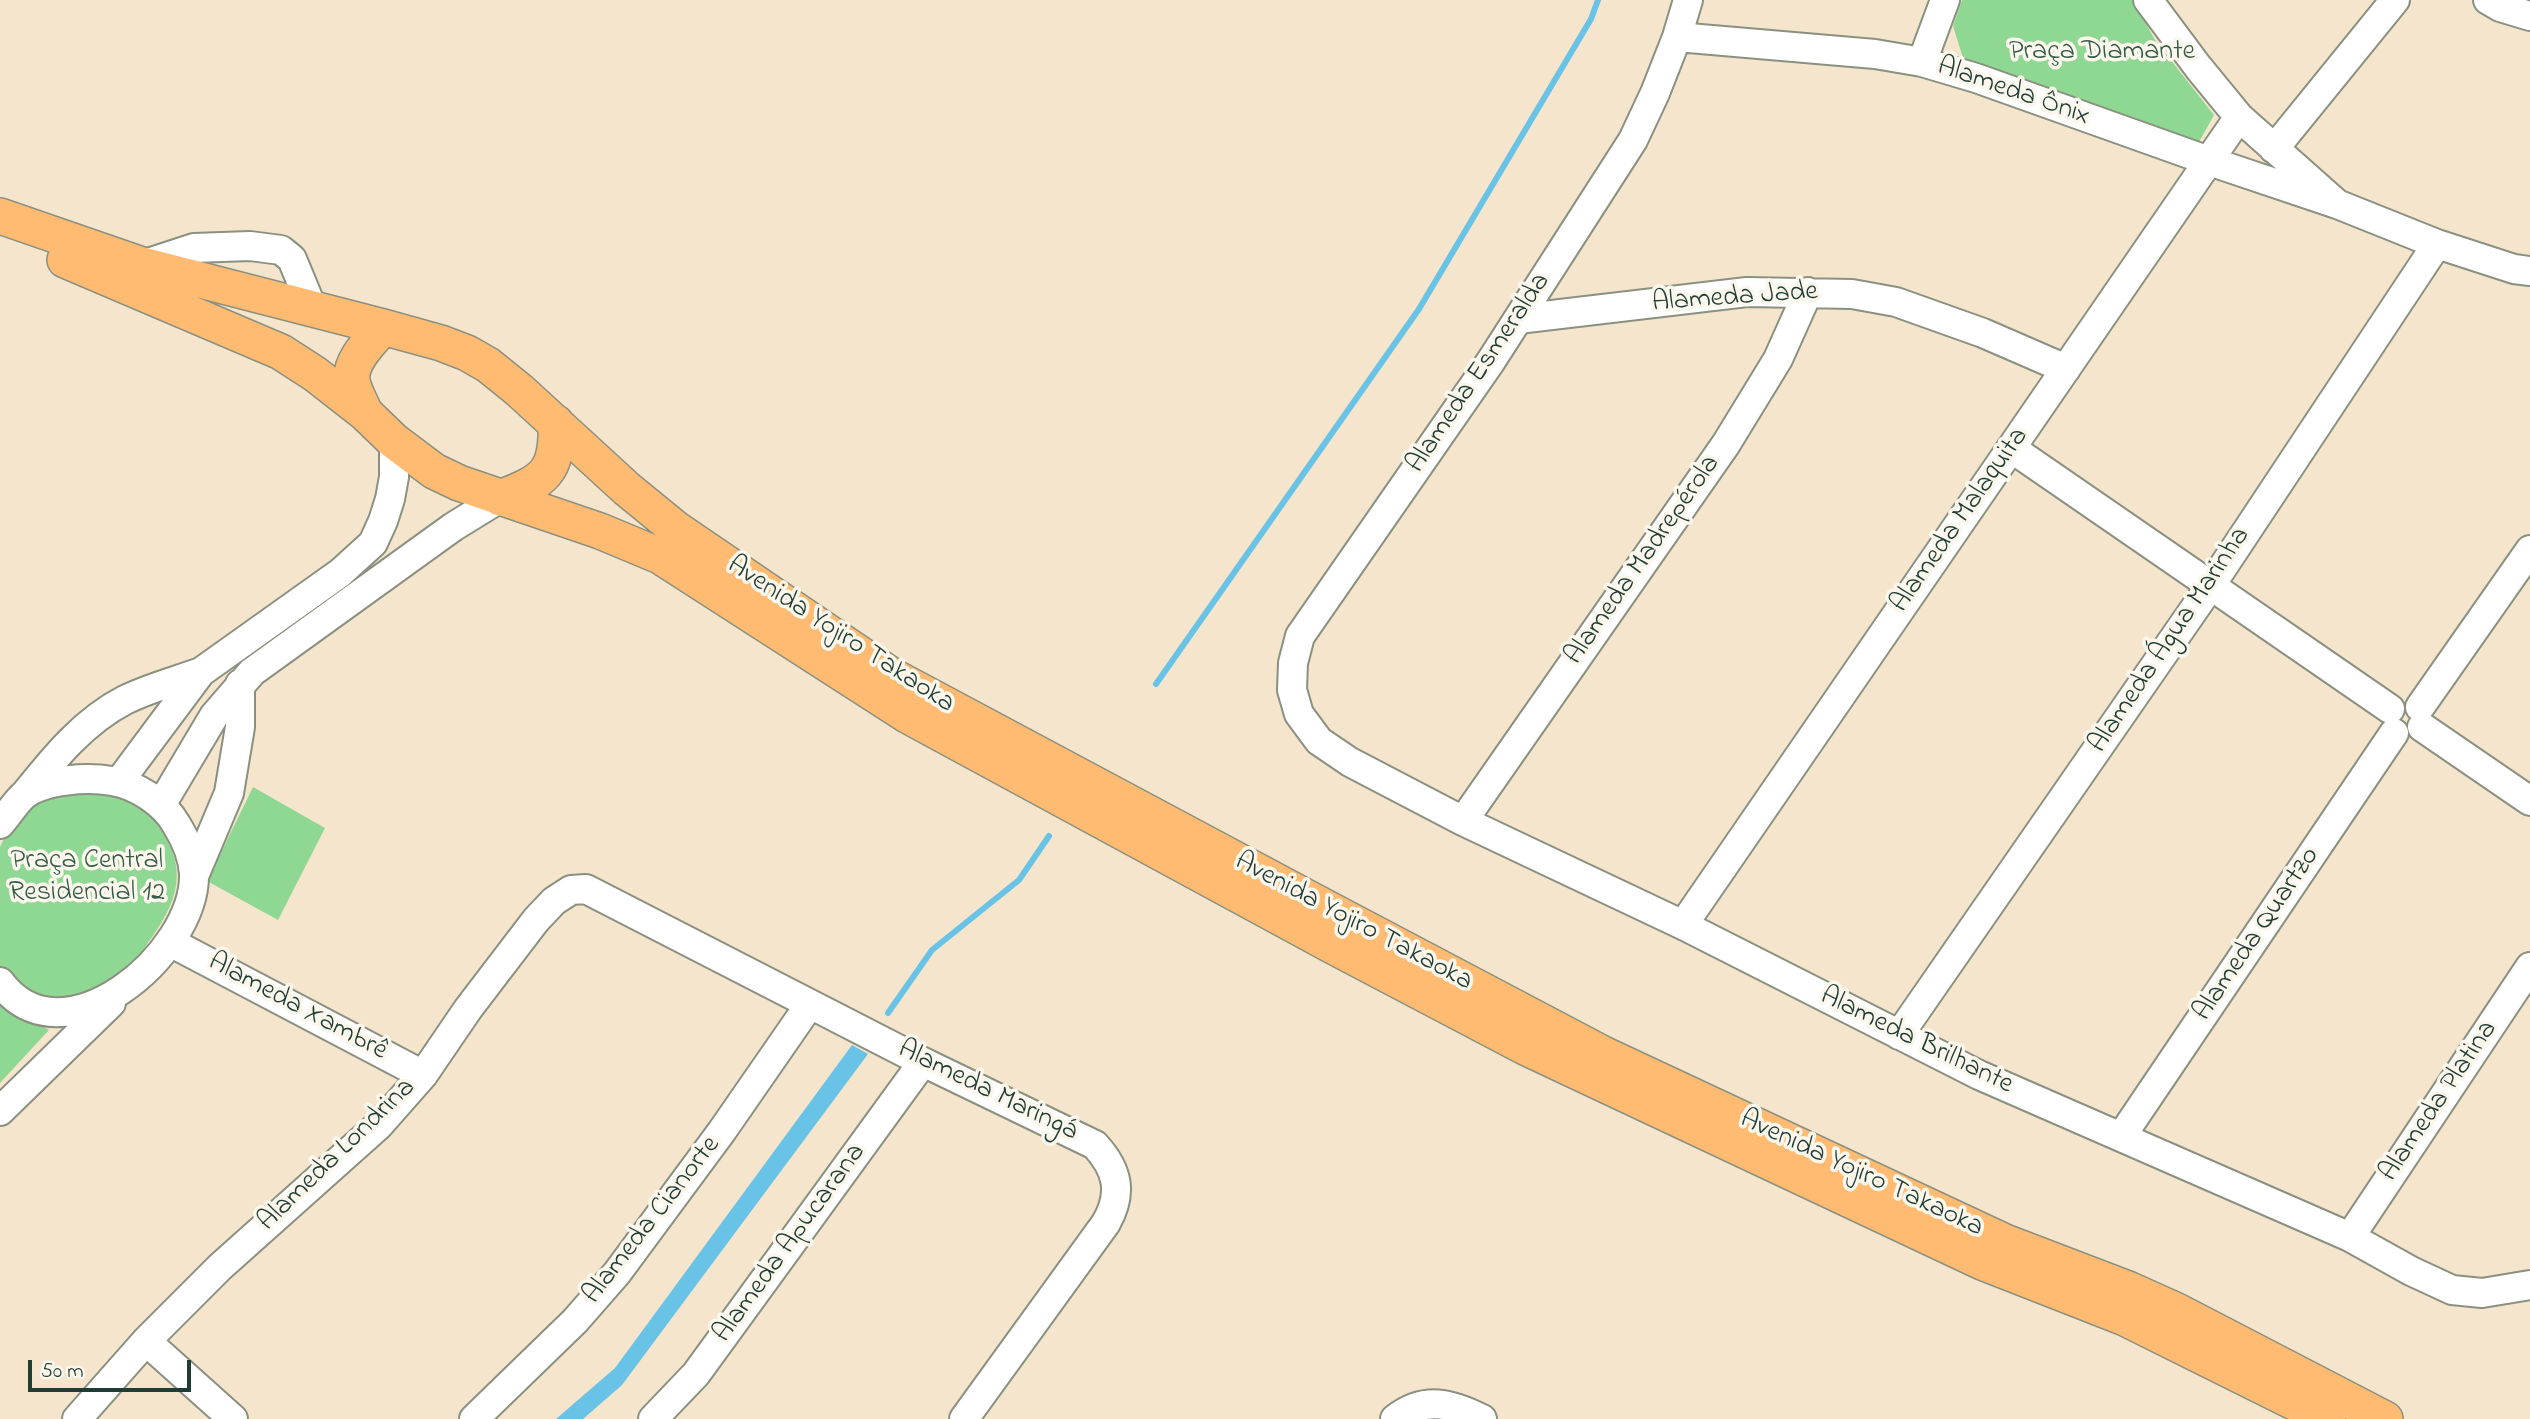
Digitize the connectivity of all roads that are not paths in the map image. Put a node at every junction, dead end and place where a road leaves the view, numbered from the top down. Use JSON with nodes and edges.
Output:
{"nodes":[{"id":1,"x":1688,"y":0,"type":"edge"},
{"id":2,"x":1945,"y":0,"type":"edge"},
{"id":3,"x":2148,"y":0,"type":"edge"},
{"id":4,"x":2395,"y":0,"type":"edge"},
{"id":5,"x":2488,"y":0,"type":"edge"},
{"id":6,"x":2530,"y":16,"type":"edge"},
{"id":7,"x":1677,"y":37,"type":"junction"},
{"id":8,"x":1923,"y":62,"type":"junction"},
{"id":9,"x":2239,"y":117,"type":"junction"},
{"id":10,"x":2274,"y":149,"type":"junction"},
{"id":11,"x":2209,"y":162,"type":"junction"},
{"id":12,"x":2337,"y":204,"type":"junction"},
{"id":13,"x":0,"y":216,"type":"edge"},
{"id":14,"x":0,"y":230,"type":"edge"},
{"id":15,"x":2437,"y":244,"type":"junction"},
{"id":16,"x":142,"y":265,"type":"junction"},
{"id":17,"x":2530,"y":271,"type":"edge"},
{"id":18,"x":1808,"y":292,"type":"junction"},
{"id":19,"x":313,"y":310,"type":"junction"},
{"id":20,"x":1518,"y":319,"type":"junction"},
{"id":21,"x":383,"y":327,"type":"junction"},
{"id":22,"x":2066,"y":369,"type":"junction"},
{"id":23,"x":365,"y":414,"type":"junction"},
{"id":24,"x":556,"y":423,"type":"junction"},
{"id":25,"x":394,"y":441,"type":"junction"},
{"id":26,"x":2011,"y":448,"type":"junction"},
{"id":27,"x":500,"y":498,"type":"junction"},
{"id":28,"x":2530,"y":550,"type":"edge"},
{"id":29,"x":2211,"y":585,"type":"junction"},
{"id":30,"x":201,"y":672,"type":"junction"},
{"id":31,"x":240,"y":684,"type":"junction"},
{"id":32,"x":181,"y":698,"type":"junction"},
{"id":33,"x":214,"y":716,"type":"junction"},
{"id":34,"x":2421,"y":717,"type":"junction"},
{"id":35,"x":2392,"y":721,"type":"junction"},
{"id":36,"x":1319,"y":741,"type":"joint"},
{"id":37,"x":119,"y":782,"type":"junction"},
{"id":38,"x":25,"y":794,"type":"junction"},
{"id":39,"x":2530,"y":801,"type":"edge"},
{"id":40,"x":162,"y":805,"type":"junction"},
{"id":41,"x":1463,"y":821,"type":"junction"},
{"id":42,"x":0,"y":824,"type":"edge"},
{"id":43,"x":194,"y":876,"type":"junction"},
{"id":44,"x":586,"y":889,"type":"joint"},
{"id":45,"x":1683,"y":925,"type":"junction"},
{"id":46,"x":170,"y":942,"type":"junction"},
{"id":47,"x":2530,"y":967,"type":"edge"},
{"id":48,"x":0,"y":982,"type":"edge"},
{"id":49,"x":127,"y":988,"type":"junction"},
{"id":50,"x":810,"y":1004,"type":"junction"},
{"id":51,"x":1899,"y":1035,"type":"junction"},
{"id":52,"x":923,"y":1062,"type":"junction"},
{"id":53,"x":423,"y":1074,"type":"junction"},
{"id":54,"x":0,"y":1111,"type":"edge"},
{"id":55,"x":2121,"y":1137,"type":"junction"},
{"id":56,"x":2350,"y":1237,"type":"junction"},
{"id":57,"x":2530,"y":1285,"type":"edge"},
{"id":58,"x":146,"y":1341,"type":"junction"},
{"id":59,"x":77,"y":1419,"type":"edge"},
{"id":60,"x":233,"y":1419,"type":"edge"},
{"id":61,"x":474,"y":1419,"type":"edge"},
{"id":62,"x":653,"y":1419,"type":"edge"},
{"id":63,"x":964,"y":1419,"type":"edge"},
{"id":64,"x":1395,"y":1419,"type":"edge"},
{"id":65,"x":1482,"y":1419,"type":"edge"},
{"id":66,"x":2328,"y":1419,"type":"edge"},
{"id":67,"x":2385,"y":1419,"type":"edge"}],
"edges":[{"from":1,"to":7,"type":"street","name":"Alameda Esmeralda"},
{"from":2,"to":8,"type":"street"},
{"from":3,"to":9,"type":"street"},
{"from":4,"to":10,"type":"street"},
{"from":5,"to":6,"type":"street"},
{"from":7,"to":8,"type":"street","name":"Alameda Ônix"},
{"from":7,"to":20,"type":"street","name":"Alameda Esmeralda"},
{"from":8,"to":11,"type":"street","name":"Alameda Ônix"},
{"from":9,"to":10,"type":"street"},
{"from":9,"to":11,"type":"street","name":"Alameda Malaquita"},
{"from":10,"to":12,"type":"street"},
{"from":11,"to":12,"type":"street","name":"Alameda Ônix"},
{"from":11,"to":22,"type":"street","name":"Alameda Malaquita"},
{"from":12,"to":15,"type":"street","name":"Alameda Ônix"},
{"from":13,"to":16,"type":"main road","name":"Avenida Yojiro Takaoka"},
{"from":14,"to":23,"type":"main road","name":"Avenida Yojiro Takaoka"},
{"from":15,"to":17,"type":"street","name":"Alameda Ônix"},
{"from":15,"to":29,"type":"street","name":"Alameda Água Marinha"},
{"from":16,"to":19,"type":"main road","name":"Avenida Yojiro Takaoka"},
{"from":16,"to":19,"type":"street"},
{"from":18,"to":20,"type":"street","name":"Alameda Jade"},
{"from":18,"to":22,"type":"street","name":"Alameda Jade"},
{"from":18,"to":41,"type":"street","name":"Alameda Madrepérola"},
{"from":19,"to":21,"type":"main road","name":"Avenida Yojiro Takaoka"},
{"from":20,"to":36,"type":"street","name":"Alameda Esmeralda"},
{"from":21,"to":23,"type":"main road"},
{"from":21,"to":24,"type":"main road","name":"Avenida Yojiro Takaoka"},
{"from":22,"to":26,"type":"street","name":"Alameda Malaquita"},
{"from":23,"to":25,"type":"main road","name":"Avenida Yojiro Takaoka"},
{"from":24,"to":27,"type":"main road"},
{"from":24,"to":67,"type":"main road","name":"Avenida Yojiro Takaoka"},
{"from":25,"to":27,"type":"main road","name":"Avenida Yojiro Takaoka"},
{"from":25,"to":30,"type":"street"},
{"from":26,"to":29,"type":"street"},
{"from":26,"to":45,"type":"street","name":"Alameda Malaquita"},
{"from":27,"to":31,"type":"street"},
{"from":27,"to":66,"type":"main road","name":"Avenida Yojiro Takaoka"},
{"from":28,"to":34,"type":"street"},
{"from":29,"to":35,"type":"street"},
{"from":29,"to":51,"type":"street","name":"Alameda Água Marinha"},
{"from":30,"to":32,"type":"street"},
{"from":30,"to":38,"type":"street"},
{"from":31,"to":33,"type":"street"},
{"from":31,"to":43,"type":"street"},
{"from":32,"to":33,"type":"street"},
{"from":32,"to":37,"type":"street"},
{"from":33,"to":40,"type":"street"},
{"from":34,"to":35,"type":"street"},
{"from":34,"to":39,"type":"street"},
{"from":35,"to":55,"type":"street","name":"Alameda Quartzo"},
{"from":36,"to":41,"type":"street","name":"Alameda Brilhante"},
{"from":37,"to":38,"type":"street"},
{"from":37,"to":40,"type":"street"},
{"from":38,"to":42,"type":"street"},
{"from":40,"to":43,"type":"street"},
{"from":41,"to":45,"type":"street","name":"Alameda Brilhante"},
{"from":43,"to":46,"type":"street"},
{"from":44,"to":50,"type":"street","name":"Alameda Maringá"},
{"from":44,"to":53,"type":"street","name":"Alameda Londrina"},
{"from":45,"to":51,"type":"street","name":"Alameda Brilhante"},
{"from":46,"to":49,"type":"street"},
{"from":46,"to":53,"type":"street","name":"Alameda Xambrê"},
{"from":47,"to":56,"type":"street","name":"Alameda Platina"},
{"from":48,"to":49,"type":"street"},
{"from":49,"to":54,"type":"street"},
{"from":50,"to":52,"type":"street","name":"Alameda Maringá"},
{"from":50,"to":61,"type":"street","name":"Alameda Cianorte"},
{"from":51,"to":55,"type":"street","name":"Alameda Brilhante"},
{"from":52,"to":62,"type":"street","name":"Alameda Apucarana"},
{"from":52,"to":63,"type":"street","name":"Alameda Maringá"},
{"from":53,"to":58,"type":"street","name":"Alameda Londrina"},
{"from":55,"to":56,"type":"street","name":"Alameda Brilhante"},
{"from":56,"to":57,"type":"street","name":"Alameda Brilhante"},
{"from":58,"to":59,"type":"street","name":"Alameda Londrina"},
{"from":58,"to":60,"type":"street"},
{"from":64,"to":65,"type":"street"}]}
